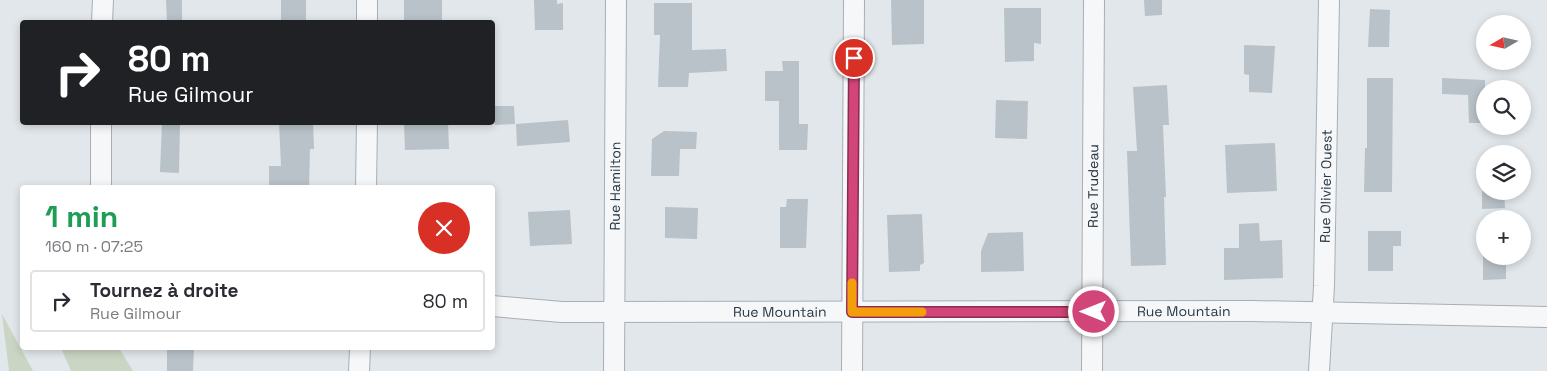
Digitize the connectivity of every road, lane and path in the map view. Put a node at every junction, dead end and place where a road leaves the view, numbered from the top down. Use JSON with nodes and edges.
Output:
{"nodes":[{"id":1,"x":103,"y":0,"type":"edge"},
{"id":2,"x":367,"y":0,"type":"edge"},
{"id":3,"x":616,"y":0,"type":"edge"},
{"id":4,"x":854,"y":0,"type":"edge"},
{"id":5,"x":1094,"y":0,"type":"edge"},
{"id":6,"x":1329,"y":0,"type":"edge"},
{"id":7,"x":102,"y":20,"type":"edge"},
{"id":8,"x":367,"y":20,"type":"edge"},
{"id":9,"x":102,"y":125,"type":"edge"},
{"id":10,"x":367,"y":125,"type":"edge"},
{"id":11,"x":101,"y":185,"type":"edge"},
{"id":12,"x":366,"y":185,"type":"edge"},
{"id":13,"x":495,"y":306,"type":"edge"},
{"id":14,"x":852,"y":312,"type":"junction"},
{"id":15,"x":1094,"y":312,"type":"junction"},
{"id":16,"x":614,"y":313,"type":"junction"},
{"id":17,"x":1322,"y":313,"type":"junction"},
{"id":18,"x":1547,"y":317,"type":"edge"},
{"id":19,"x":360,"y":350,"type":"edge"},
{"id":20,"x":359,"y":371,"type":"edge"},
{"id":21,"x":614,"y":371,"type":"edge"},
{"id":22,"x":852,"y":371,"type":"edge"},
{"id":23,"x":1092,"y":371,"type":"edge"},
{"id":24,"x":1319,"y":371,"type":"edge"}],
"edges":[{"from":1,"to":7,"type":"street"},
{"from":2,"to":8,"type":"street"},
{"from":3,"to":16,"type":"street","name":"Rue Hamilton"},
{"from":4,"to":14,"type":"street"},
{"from":5,"to":15,"type":"street","name":"Rue Trudeau"},
{"from":6,"to":17,"type":"street","name":"Rue Olivier Ouest"},
{"from":9,"to":11,"type":"street"},
{"from":10,"to":12,"type":"street"},
{"from":13,"to":16,"type":"street","name":"Rue Mountain"},
{"from":14,"to":15,"type":"street","name":"Rue Mountain"},
{"from":14,"to":16,"type":"street","name":"Rue Mountain"},
{"from":14,"to":22,"type":"street"},
{"from":15,"to":17,"type":"street","name":"Rue Mountain"},
{"from":15,"to":23,"type":"street","name":"Rue Trudeau"},
{"from":16,"to":21,"type":"street","name":"Rue Hamilton"},
{"from":17,"to":18,"type":"street","name":"Rue Mountain"},
{"from":17,"to":24,"type":"street","name":"Rue Olivier Ouest"},
{"from":19,"to":20,"type":"street"}]}
